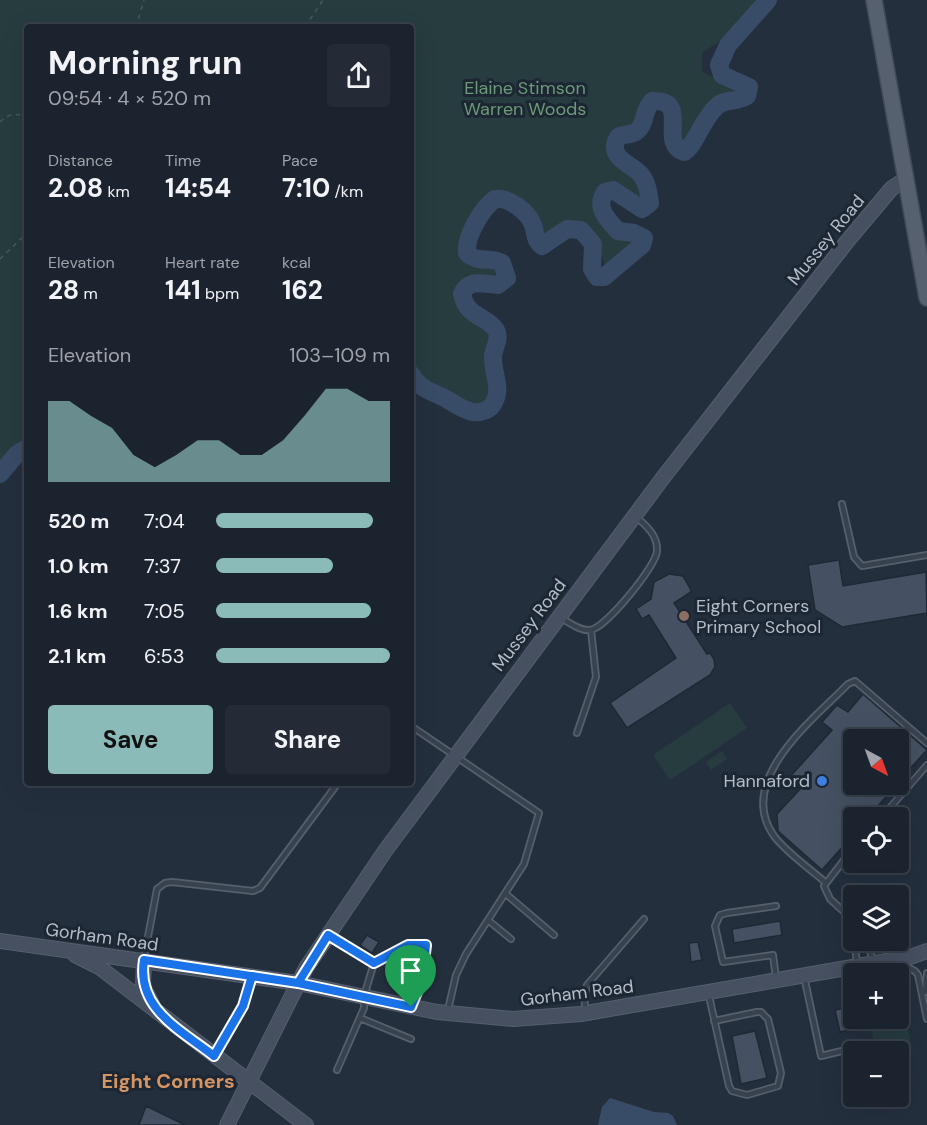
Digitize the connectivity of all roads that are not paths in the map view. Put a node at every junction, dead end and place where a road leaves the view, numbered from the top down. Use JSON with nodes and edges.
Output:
{"nodes":[{"id":1,"x":874,"y":0,"type":"edge"},
{"id":2,"x":906,"y":179,"type":"junction"},
{"id":3,"x":927,"y":298,"type":"edge"},
{"id":4,"x":842,"y":504,"type":"dead end"},
{"id":5,"x":634,"y":516,"type":"junction"},
{"id":6,"x":927,"y":555,"type":"edge"},
{"id":7,"x":559,"y":616,"type":"junction"},
{"id":8,"x":591,"y":630,"type":"junction"},
{"id":9,"x":414,"y":727,"type":"edge"},
{"id":10,"x":577,"y":733,"type":"dead end"},
{"id":11,"x":927,"y":743,"type":"edge"},
{"id":12,"x":454,"y":757,"type":"junction"},
{"id":13,"x":927,"y":765,"type":"edge"},
{"id":14,"x":336,"y":786,"type":"edge"},
{"id":15,"x":891,"y":807,"type":"edge"},
{"id":16,"x":843,"y":861,"type":"edge"},
{"id":17,"x":825,"y":882,"type":"junction"},
{"id":18,"x":506,"y":894,"type":"junction"},
{"id":19,"x":776,"y":906,"type":"dead end"},
{"id":20,"x":843,"y":910,"type":"edge"},
{"id":21,"x":644,"y":919,"type":"dead end"},
{"id":22,"x":489,"y":921,"type":"junction"},
{"id":23,"x":328,"y":935,"type":"junction"},
{"id":24,"x":554,"y":935,"type":"dead end"},
{"id":25,"x":511,"y":939,"type":"dead end"},
{"id":26,"x":0,"y":941,"type":"edge"},
{"id":27,"x":59,"y":949,"type":"junction"},
{"id":28,"x":870,"y":951,"type":"edge"},
{"id":29,"x":927,"y":951,"type":"edge"},
{"id":30,"x":910,"y":957,"type":"junction"},
{"id":31,"x":927,"y":959,"type":"edge"},
{"id":32,"x":144,"y":960,"type":"junction"},
{"id":33,"x":892,"y":960,"type":"junction"},
{"id":34,"x":374,"y":963,"type":"junction"},
{"id":35,"x":874,"y":963,"type":"joint"},
{"id":36,"x":843,"y":968,"type":"edge"},
{"id":37,"x":927,"y":973,"type":"edge"},
{"id":38,"x":803,"y":975,"type":"junction"},
{"id":39,"x":252,"y":976,"type":"junction"},
{"id":40,"x":776,"y":980,"type":"junction"},
{"id":41,"x":298,"y":983,"type":"junction"},
{"id":42,"x":708,"y":992,"type":"junction"},
{"id":43,"x":364,"y":996,"type":"junction"},
{"id":44,"x":926,"y":997,"type":"edge"},
{"id":45,"x":411,"y":1007,"type":"junction"},
{"id":46,"x":157,"y":1010,"type":"junction"},
{"id":47,"x":448,"y":1013,"type":"junction"},
{"id":48,"x":586,"y":1013,"type":"junction"},
{"id":49,"x":360,"y":1018,"type":"junction"},
{"id":50,"x":927,"y":1020,"type":"edge"},
{"id":51,"x":714,"y":1021,"type":"junction"},
{"id":52,"x":411,"y":1038,"type":"dead end"},
{"id":53,"x":843,"y":1051,"type":"edge"},
{"id":54,"x":214,"y":1056,"type":"junction"},
{"id":55,"x":337,"y":1070,"type":"dead end"},
{"id":56,"x":248,"y":1083,"type":"junction"},
{"id":57,"x":227,"y":1125,"type":"edge"},
{"id":58,"x":306,"y":1125,"type":"edge"}],
"edges":[{"from":1,"to":2,"type":"main road"},
{"from":2,"to":3,"type":"main road"},
{"from":2,"to":5,"type":"street","name":"Mussey Road"},
{"from":4,"to":6,"type":"lane"},
{"from":5,"to":7,"type":"street","name":"Mussey Road"},
{"from":5,"to":8,"type":"lane"},
{"from":7,"to":8,"type":"lane"},
{"from":7,"to":12,"type":"street","name":"Mussey Road"},
{"from":8,"to":10,"type":"lane"},
{"from":9,"to":12,"type":"lane"},
{"from":11,"to":17,"type":"lane"},
{"from":12,"to":18,"type":"lane"},
{"from":12,"to":23,"type":"street","name":"Mussey Road"},
{"from":13,"to":15,"type":"lane"},
{"from":14,"to":32,"type":"lane"},
{"from":16,"to":17,"type":"lane"},
{"from":17,"to":20,"type":"lane"},
{"from":18,"to":22,"type":"lane"},
{"from":18,"to":24,"type":"lane"},
{"from":19,"to":40,"type":"lane"},
{"from":21,"to":48,"type":"lane"},
{"from":22,"to":25,"type":"lane"},
{"from":22,"to":47,"type":"lane"},
{"from":23,"to":34,"type":"lane"},
{"from":23,"to":41,"type":"street","name":"Mussey Road"},
{"from":26,"to":27,"type":"street","name":"Gorham Road"},
{"from":27,"to":32,"type":"street","name":"Gorham Road"},
{"from":27,"to":46,"type":"street"},
{"from":28,"to":35,"type":"lane"},
{"from":29,"to":30,"type":"street","name":"Gorham Road"},
{"from":30,"to":31,"type":"street","name":"Gorham Road"},
{"from":30,"to":33,"type":"street","name":"Gorham Road"},
{"from":32,"to":39,"type":"street","name":"Gorham Road"},
{"from":32,"to":46,"type":"street"},
{"from":33,"to":35,"type":"street","name":"Gorham Road"},
{"from":33,"to":44,"type":"lane"},
{"from":34,"to":43,"type":"lane"},
{"from":34,"to":45,"type":"lane"},
{"from":36,"to":38,"type":"street","name":"Gorham Road"},
{"from":37,"to":44,"type":"lane"},
{"from":38,"to":40,"type":"street","name":"Gorham Road"},
{"from":38,"to":53,"type":"lane"},
{"from":39,"to":41,"type":"street","name":"Gorham Road"},
{"from":39,"to":54,"type":"lane"},
{"from":40,"to":42,"type":"street","name":"Gorham Road"},
{"from":41,"to":43,"type":"street","name":"Gorham Road"},
{"from":41,"to":56,"type":"street","name":"Mussey Road"},
{"from":42,"to":48,"type":"street","name":"Gorham Road"},
{"from":42,"to":51,"type":"lane"},
{"from":43,"to":45,"type":"street","name":"Gorham Road"},
{"from":43,"to":49,"type":"lane"},
{"from":44,"to":50,"type":"lane"},
{"from":45,"to":47,"type":"street","name":"Gorham Road"},
{"from":46,"to":54,"type":"street"},
{"from":47,"to":48,"type":"street","name":"Gorham Road"},
{"from":49,"to":52,"type":"lane"},
{"from":49,"to":55,"type":"lane"},
{"from":51,"to":51,"type":"lane"},
{"from":54,"to":56,"type":"street"},
{"from":56,"to":57,"type":"street","name":"Mussey Road"},
{"from":56,"to":58,"type":"street"}]}
